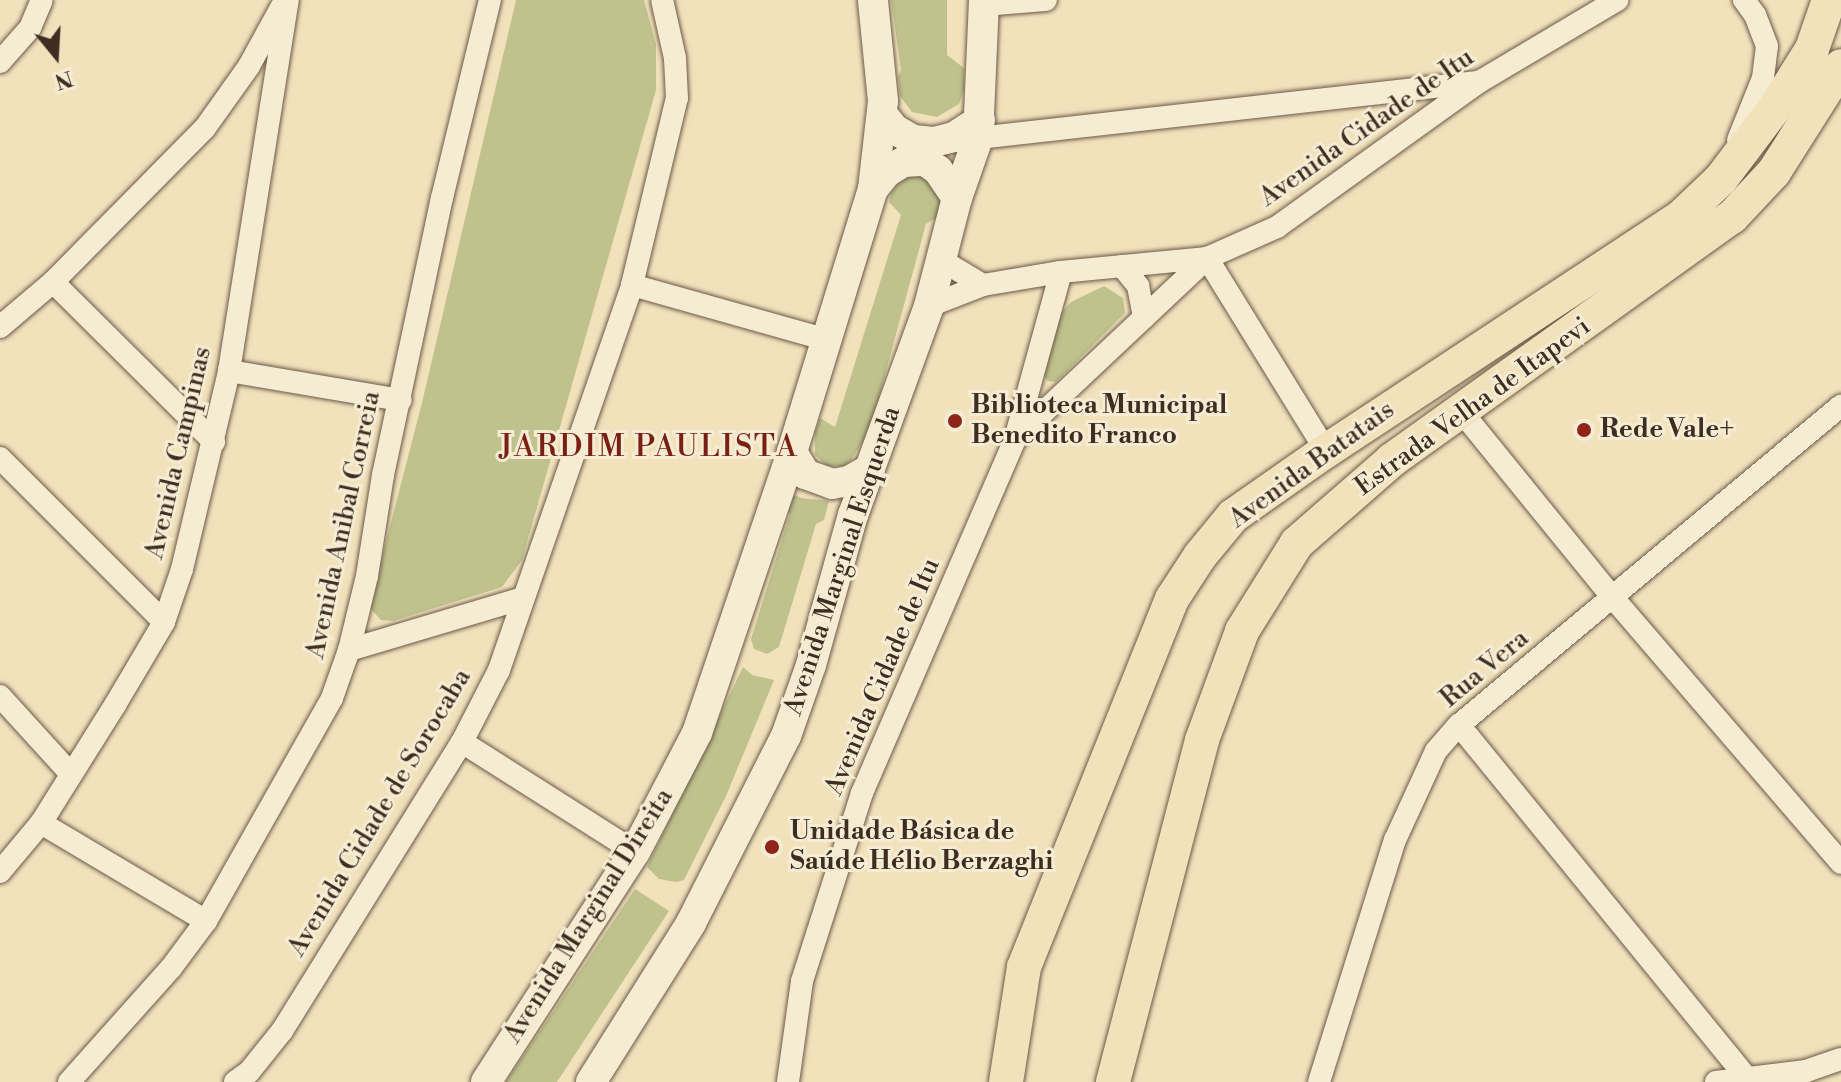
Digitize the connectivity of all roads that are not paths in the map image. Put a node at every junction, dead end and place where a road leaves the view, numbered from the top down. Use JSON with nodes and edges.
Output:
{"nodes":[{"id":1,"x":42,"y":0,"type":"edge"},
{"id":2,"x":287,"y":0,"type":"edge"},
{"id":3,"x":490,"y":0,"type":"edge"},
{"id":4,"x":662,"y":0,"type":"edge"},
{"id":5,"x":873,"y":0,"type":"edge"},
{"id":6,"x":1046,"y":0,"type":"edge"},
{"id":7,"x":1617,"y":0,"type":"edge"},
{"id":8,"x":1744,"y":0,"type":"edge"},
{"id":9,"x":1829,"y":0,"type":"edge"},
{"id":10,"x":985,"y":3,"type":"edge"},
{"id":11,"x":0,"y":62,"type":"edge"},
{"id":12,"x":1841,"y":66,"type":"edge"},
{"id":13,"x":1479,"y":82,"type":"junction"},
{"id":14,"x":882,"y":114,"type":"junction"},
{"id":15,"x":979,"y":129,"type":"junction"},
{"id":16,"x":1721,"y":179,"type":"junction"},
{"id":17,"x":873,"y":189,"type":"junction"},
{"id":18,"x":957,"y":198,"type":"junction"},
{"id":19,"x":1207,"y":258,"type":"junction"},
{"id":20,"x":941,"y":260,"type":"junction"},
{"id":21,"x":1122,"y":266,"type":"junction"},
{"id":22,"x":1061,"y":272,"type":"junction"},
{"id":23,"x":53,"y":282,"type":"junction"},
{"id":24,"x":632,"y":285,"type":"junction"},
{"id":25,"x":983,"y":285,"type":"junction"},
{"id":26,"x":929,"y":306,"type":"junction"},
{"id":27,"x":1144,"y":317,"type":"junction"},
{"id":28,"x":0,"y":327,"type":"edge"},
{"id":29,"x":824,"y":339,"type":"junction"},
{"id":30,"x":229,"y":371,"type":"junction"},
{"id":31,"x":401,"y":400,"type":"junction"},
{"id":32,"x":1841,"y":406,"type":"edge"},
{"id":33,"x":1461,"y":411,"type":"junction"},
{"id":34,"x":1015,"y":439,"type":"junction"},
{"id":35,"x":214,"y":442,"type":"junction"},
{"id":36,"x":1326,"y":451,"type":"junction"},
{"id":37,"x":792,"y":452,"type":"junction"},
{"id":38,"x":0,"y":458,"type":"edge"},
{"id":39,"x":870,"y":469,"type":"junction"},
{"id":40,"x":523,"y":598,"type":"junction"},
{"id":41,"x":1614,"y":599,"type":"junction"},
{"id":42,"x":164,"y":622,"type":"junction"},
{"id":43,"x":349,"y":650,"type":"junction"},
{"id":44,"x":0,"y":696,"type":"edge"},
{"id":45,"x":1459,"y":725,"type":"junction"},
{"id":46,"x":462,"y":742,"type":"junction"},
{"id":47,"x":71,"y":774,"type":"junction"},
{"id":48,"x":41,"y":823,"type":"junction"},
{"id":49,"x":635,"y":852,"type":"junction"},
{"id":50,"x":1841,"y":863,"type":"edge"},
{"id":51,"x":0,"y":872,"type":"edge"},
{"id":52,"x":206,"y":921,"type":"junction"},
{"id":53,"x":1841,"y":1059,"type":"edge"},
{"id":54,"x":1748,"y":1079,"type":"junction"},
{"id":55,"x":69,"y":1082,"type":"edge"},
{"id":56,"x":235,"y":1082,"type":"edge"},
{"id":57,"x":486,"y":1082,"type":"edge"},
{"id":58,"x":591,"y":1082,"type":"edge"},
{"id":59,"x":788,"y":1082,"type":"edge"},
{"id":60,"x":1006,"y":1082,"type":"edge"},
{"id":61,"x":1113,"y":1082,"type":"edge"},
{"id":62,"x":1319,"y":1082,"type":"edge"},
{"id":63,"x":1716,"y":1082,"type":"edge"}],
"edges":[{"from":1,"to":11,"type":"street"},
{"from":2,"to":23,"type":"street"},
{"from":2,"to":30,"type":"street","name":"Avenida Campinas"},
{"from":3,"to":31,"type":"street","name":"Avenida Anibal Correia"},
{"from":4,"to":24,"type":"street","name":"Avenida Cidade de Sorocaba"},
{"from":5,"to":14,"type":"main road","name":"Avenida Marginal Direita"},
{"from":6,"to":10,"type":"street"},
{"from":7,"to":13,"type":"street","name":"Avenida Cidade de Itu"},
{"from":8,"to":16,"type":"street"},
{"from":9,"to":16,"type":"main road","name":"Avenida Batatais"},
{"from":10,"to":15,"type":"main road","name":"Avenida Marginal Esquerda"},
{"from":12,"to":33,"type":"main road","name":"Estrada Velha de Itapevi"},
{"from":13,"to":15,"type":"street"},
{"from":13,"to":19,"type":"street","name":"Avenida Cidade de Itu"},
{"from":14,"to":15,"type":"main road"},
{"from":14,"to":17,"type":"main road","name":"Avenida Marginal Direita"},
{"from":15,"to":18,"type":"main road","name":"Avenida Marginal Esquerda"},
{"from":16,"to":36,"type":"main road","name":"Avenida Batatais"},
{"from":17,"to":18,"type":"main road"},
{"from":17,"to":29,"type":"main road","name":"Avenida Marginal Direita"},
{"from":18,"to":20,"type":"main road","name":"Avenida Marginal Esquerda"},
{"from":19,"to":21,"type":"street"},
{"from":19,"to":27,"type":"street","name":"Avenida Cidade de Itu"},
{"from":19,"to":36,"type":"street"},
{"from":20,"to":25,"type":"street"},
{"from":20,"to":26,"type":"main road","name":"Avenida Marginal Esquerda"},
{"from":21,"to":22,"type":"street"},
{"from":21,"to":27,"type":"street"},
{"from":22,"to":25,"type":"street"},
{"from":22,"to":34,"type":"street","name":"Avenida Cidade de Itu"},
{"from":23,"to":28,"type":"street"},
{"from":23,"to":35,"type":"street"},
{"from":24,"to":29,"type":"street"},
{"from":24,"to":40,"type":"street","name":"Avenida Cidade de Sorocaba"},
{"from":25,"to":26,"type":"street"},
{"from":26,"to":39,"type":"main road","name":"Avenida Marginal Esquerda"},
{"from":27,"to":34,"type":"street","name":"Avenida Cidade de Itu"},
{"from":29,"to":37,"type":"main road","name":"Avenida Marginal Direita"},
{"from":30,"to":31,"type":"street"},
{"from":30,"to":35,"type":"street","name":"Avenida Campinas"},
{"from":31,"to":43,"type":"street","name":"Avenida Anibal Correia"},
{"from":32,"to":41,"type":"street","name":"Rua Vera"},
{"from":33,"to":41,"type":"street"},
{"from":33,"to":61,"type":"main road","name":"Estrada Velha de Itapevi"},
{"from":34,"to":59,"type":"street","name":"Avenida Cidade de Itu"},
{"from":35,"to":42,"type":"street","name":"Avenida Campinas"},
{"from":36,"to":60,"type":"main road","name":"Avenida Batatais"},
{"from":37,"to":39,"type":"main road"},
{"from":37,"to":49,"type":"main road","name":"Avenida Marginal Direita"},
{"from":38,"to":42,"type":"street"},
{"from":39,"to":58,"type":"main road","name":"Avenida Marginal Esquerda"},
{"from":40,"to":43,"type":"street"},
{"from":40,"to":46,"type":"street","name":"Avenida Cidade de Sorocaba"},
{"from":41,"to":45,"type":"street","name":"Rua Vera"},
{"from":41,"to":50,"type":"street"},
{"from":42,"to":47,"type":"street","name":"Avenida Campinas"},
{"from":43,"to":52,"type":"street","name":"Avenida Anibal Correia"},
{"from":44,"to":47,"type":"street"},
{"from":45,"to":54,"type":"street"},
{"from":45,"to":62,"type":"street","name":"Rua Vera"},
{"from":46,"to":49,"type":"street"},
{"from":46,"to":56,"type":"street","name":"Avenida Cidade de Sorocaba"},
{"from":47,"to":48,"type":"street","name":"Avenida Campinas"},
{"from":48,"to":51,"type":"street","name":"Avenida Campinas"},
{"from":48,"to":52,"type":"street"},
{"from":49,"to":57,"type":"main road","name":"Avenida Marginal Direita"},
{"from":52,"to":55,"type":"street","name":"Avenida Anibal Correia"},
{"from":53,"to":54,"type":"street"},
{"from":54,"to":63,"type":"street"}]}
